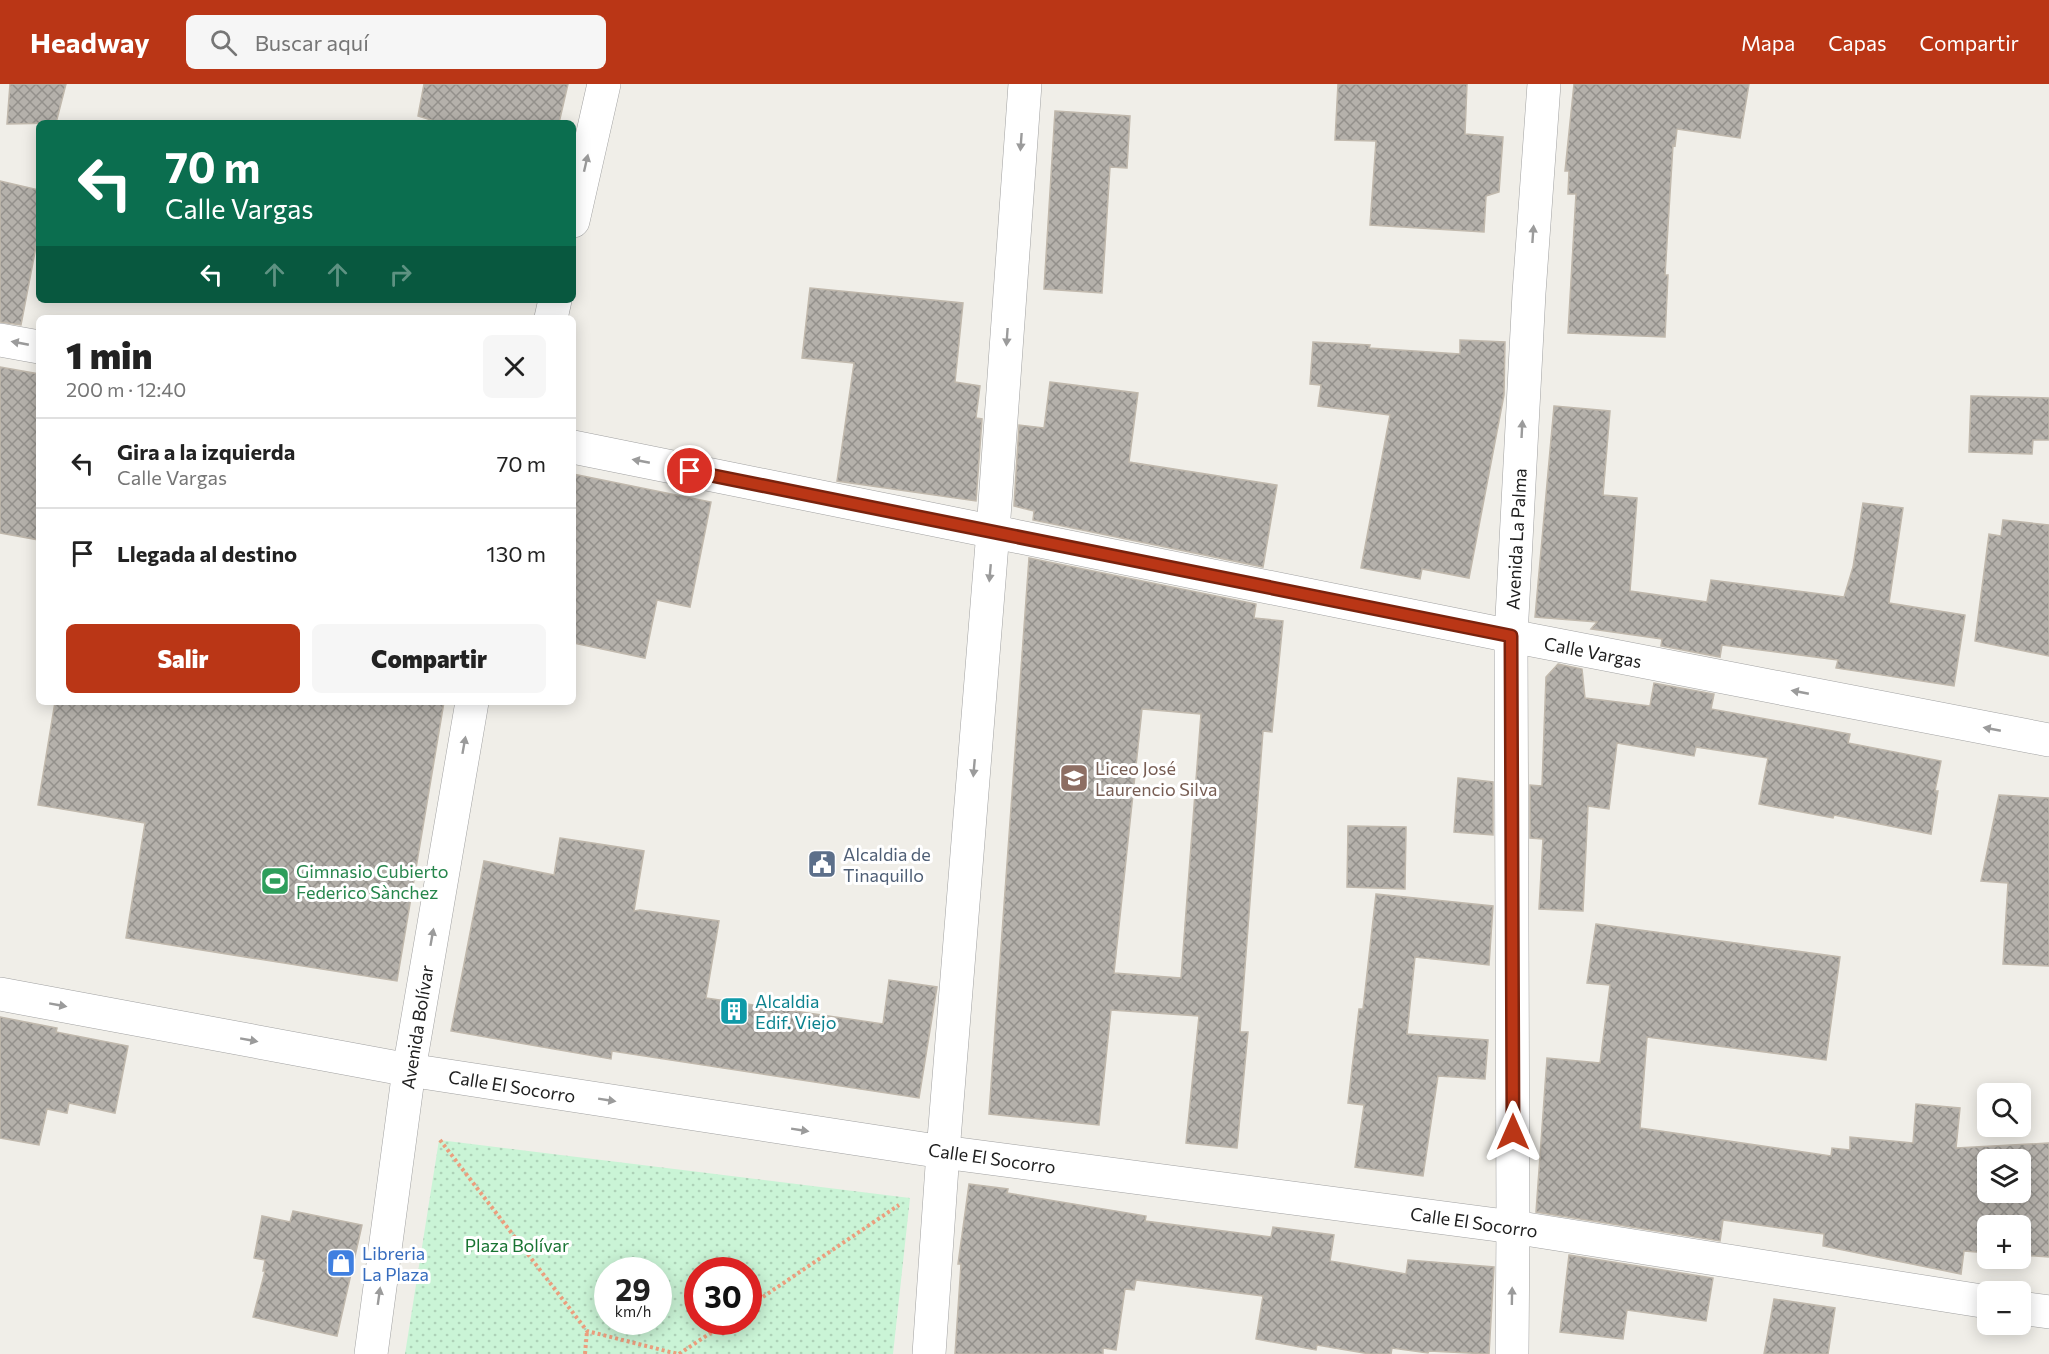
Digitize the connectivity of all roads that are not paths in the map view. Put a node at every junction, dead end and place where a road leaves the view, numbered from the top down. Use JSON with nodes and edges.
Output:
{"nodes":[{"id":1,"x":604,"y":84,"type":"edge"},
{"id":2,"x":1025,"y":84,"type":"edge"},
{"id":3,"x":1544,"y":84,"type":"edge"},
{"id":4,"x":576,"y":208,"type":"edge"},
{"id":5,"x":0,"y":340,"type":"edge"},
{"id":6,"x":36,"y":346,"type":"edge"},
{"id":7,"x":576,"y":448,"type":"edge"},
{"id":8,"x":993,"y":531,"type":"junction"},
{"id":9,"x":1511,"y":636,"type":"junction"},
{"id":10,"x":471,"y":705,"type":"edge"},
{"id":11,"x":2049,"y":740,"type":"edge"},
{"id":12,"x":0,"y":994,"type":"edge"},
{"id":13,"x":409,"y":1070,"type":"junction"},
{"id":14,"x":943,"y":1152,"type":"junction"},
{"id":15,"x":1513,"y":1227,"type":"junction"},
{"id":16,"x":1977,"y":1300,"type":"edge"},
{"id":17,"x":2031,"y":1310,"type":"edge"},
{"id":18,"x":2049,"y":1312,"type":"edge"},
{"id":19,"x":371,"y":1354,"type":"edge"},
{"id":20,"x":929,"y":1354,"type":"edge"},
{"id":21,"x":1512,"y":1354,"type":"edge"}],
"edges":[{"from":4,"to":1,"type":"street","one_way":true},
{"from":2,"to":8,"type":"street","one_way":true},
{"from":9,"to":3,"type":"street","name":"Avenida La Palma","one_way":true},
{"from":6,"to":5,"type":"street","one_way":true},
{"from":8,"to":7,"type":"street","name":"Calle Vargas","one_way":true},
{"from":8,"to":9,"type":"street","name":"Calle Vargas"},
{"from":8,"to":14,"type":"street","one_way":true},
{"from":11,"to":9,"type":"street","name":"Calle Vargas","one_way":true},
{"from":9,"to":15,"type":"street","name":"Avenida La Palma"},
{"from":13,"to":10,"type":"street","name":"Avenida Bolívar","one_way":true},
{"from":12,"to":13,"type":"street","name":"Calle El Socorro","one_way":true},
{"from":13,"to":14,"type":"street","name":"Calle El Socorro","one_way":true},
{"from":19,"to":13,"type":"street","name":"Avenida Bolívar","one_way":true},
{"from":14,"to":15,"type":"street","name":"Calle El Socorro"},
{"from":14,"to":20,"type":"street"},
{"from":15,"to":16,"type":"street","name":"Calle El Socorro"},
{"from":21,"to":15,"type":"street","name":"Avenida La Palma","one_way":true},
{"from":17,"to":18,"type":"street"}]}
